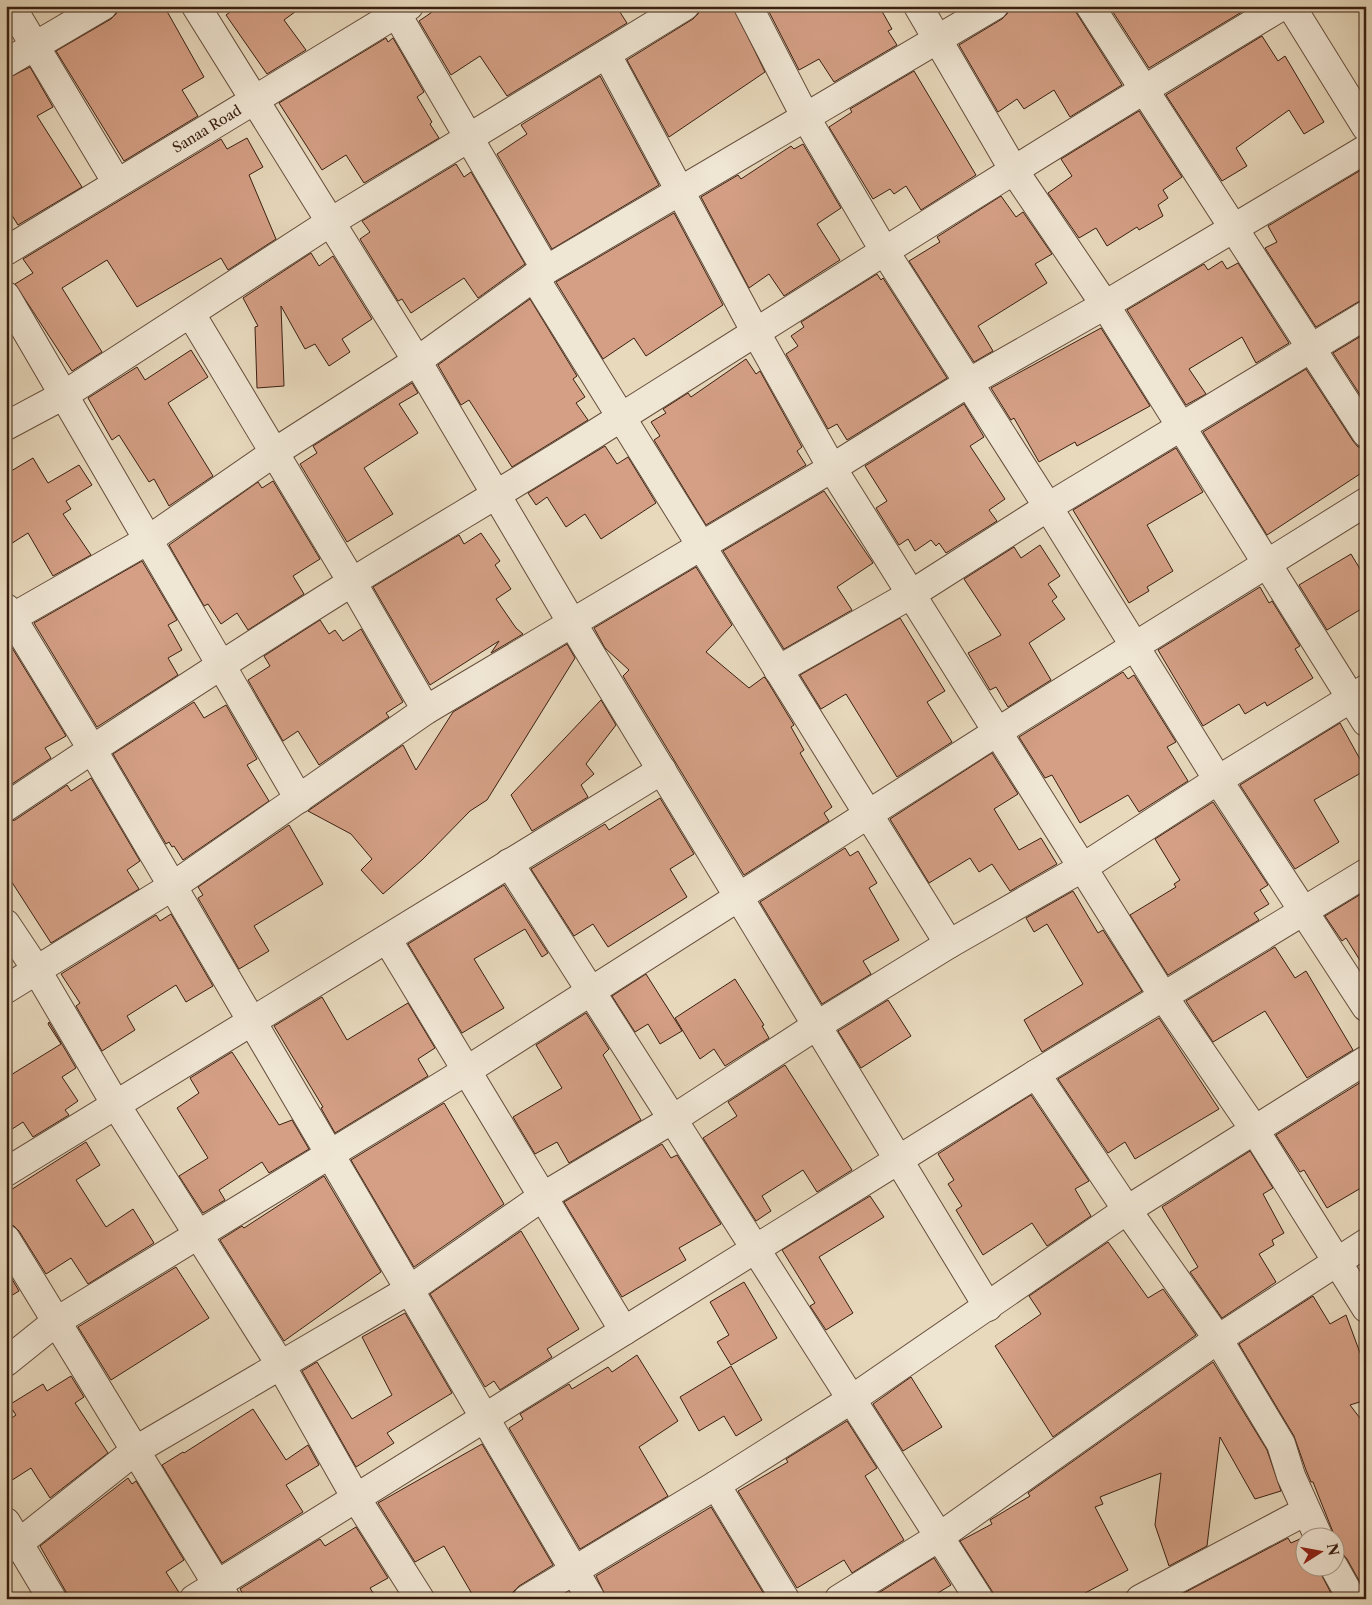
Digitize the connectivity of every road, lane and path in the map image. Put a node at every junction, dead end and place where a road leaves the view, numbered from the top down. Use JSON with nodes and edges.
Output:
{"nodes":[{"id":1,"x":11,"y":6,"type":"edge"},
{"id":2,"x":103,"y":6,"type":"edge"},
{"id":3,"x":196,"y":6,"type":"edge"},
{"id":4,"x":684,"y":6,"type":"edge"},
{"id":5,"x":748,"y":6,"type":"edge"},
{"id":6,"x":918,"y":6,"type":"edge"},
{"id":7,"x":994,"y":6,"type":"edge"},
{"id":8,"x":1090,"y":6,"type":"edge"},
{"id":9,"x":1282,"y":6,"type":"edge"},
{"id":10,"x":1291,"y":6,"type":"edge"},
{"id":11,"x":399,"y":9,"type":"edge"},
{"id":12,"x":938,"y":39,"type":"junction"},
{"id":13,"x":34,"y":47,"type":"junction"},
{"id":14,"x":607,"y":54,"type":"junction"},
{"id":15,"x":6,"y":63,"type":"edge"},
{"id":16,"x":1144,"y":89,"type":"junction"},
{"id":17,"x":255,"y":101,"type":"junction"},
{"id":18,"x":806,"y":118,"type":"junction"},
{"id":19,"x":1366,"y":127,"type":"edge"},
{"id":20,"x":468,"y":139,"type":"junction"},
{"id":21,"x":1366,"y":150,"type":"edge"},
{"id":22,"x":1013,"y":169,"type":"junction"},
{"id":23,"x":117,"y":183,"type":"junction"},
{"id":24,"x":681,"y":191,"type":"junction"},
{"id":25,"x":330,"y":223,"type":"junction"},
{"id":26,"x":1234,"y":228,"type":"junction"},
{"id":27,"x":6,"y":252,"type":"edge"},
{"id":28,"x":885,"y":252,"type":"junction"},
{"id":29,"x":540,"y":274,"type":"junction"},
{"id":30,"x":6,"y":296,"type":"edge"},
{"id":31,"x":1104,"y":305,"type":"junction"},
{"id":32,"x":191,"y":314,"type":"junction"},
{"id":33,"x":1366,"y":316,"type":"edge"},
{"id":34,"x":755,"y":331,"type":"junction"},
{"id":35,"x":1311,"y":348,"type":"junction"},
{"id":36,"x":416,"y":361,"type":"junction"},
{"id":37,"x":968,"y":383,"type":"junction"},
{"id":38,"x":64,"y":395,"type":"junction"},
{"id":39,"x":621,"y":418,"type":"junction"},
{"id":40,"x":6,"y":426,"type":"edge"},
{"id":41,"x":1181,"y":427,"type":"junction"},
{"id":42,"x":1366,"y":433,"type":"edge"},
{"id":43,"x":275,"y":452,"type":"junction"},
{"id":44,"x":832,"y":468,"type":"junction"},
{"id":45,"x":496,"y":496,"type":"junction"},
{"id":46,"x":1366,"y":502,"type":"edge"},
{"id":47,"x":1048,"y":507,"type":"junction"},
{"id":48,"x":148,"y":540,"type":"junction"},
{"id":49,"x":701,"y":546,"type":"junction"},
{"id":50,"x":1267,"y":564,"type":"junction"},
{"id":51,"x":352,"y":582,"type":"junction"},
{"id":52,"x":910,"y":595,"type":"junction"},
{"id":53,"x":8,"y":616,"type":"edge"},
{"id":54,"x":572,"y":623,"type":"junction"},
{"id":55,"x":1136,"y":647,"type":"junction"},
{"id":56,"x":221,"y":665,"type":"junction"},
{"id":57,"x":778,"y":670,"type":"junction"},
{"id":58,"x":1358,"y":694,"type":"edge"},
{"id":59,"x":426,"y":710,"type":"junction"},
{"id":60,"x":1366,"y":722,"type":"edge"},
{"id":61,"x":997,"y":732,"type":"junction"},
{"id":62,"x":92,"y":749,"type":"junction"},
{"id":63,"x":662,"y":770,"type":"junction"},
{"id":64,"x":1218,"y":780,"type":"junction"},
{"id":65,"x":299,"y":799,"type":"junction"},
{"id":66,"x":6,"y":807,"type":"edge"},
{"id":67,"x":869,"y":816,"type":"junction"},
{"id":68,"x":509,"y":863,"type":"junction"},
{"id":69,"x":1082,"y":868,"type":"junction"},
{"id":70,"x":1366,"y":873,"type":"edge"},
{"id":71,"x":173,"y":886,"type":"junction"},
{"id":72,"x":739,"y":898,"type":"junction"},
{"id":73,"x":1303,"y":910,"type":"junction"},
{"id":74,"x":6,"y":924,"type":"edge"},
{"id":75,"x":388,"y":939,"type":"junction"},
{"id":76,"x":949,"y":944,"type":"junction"},
{"id":77,"x":36,"y":969,"type":"junction"},
{"id":78,"x":6,"y":989,"type":"edge"},
{"id":79,"x":592,"y":992,"type":"junction"},
{"id":80,"x":1163,"y":996,"type":"junction"},
{"id":81,"x":1366,"y":1008,"type":"edge"},
{"id":82,"x":253,"y":1021,"type":"junction"},
{"id":83,"x":816,"y":1026,"type":"junction"},
{"id":84,"x":1366,"y":1060,"type":"edge"},
{"id":85,"x":466,"y":1071,"type":"junction"},
{"id":86,"x":1036,"y":1074,"type":"junction"},
{"id":87,"x":116,"y":1105,"type":"junction"},
{"id":88,"x":673,"y":1120,"type":"junction"},
{"id":89,"x":1254,"y":1130,"type":"junction"},
{"id":90,"x":330,"y":1154,"type":"junction"},
{"id":91,"x":898,"y":1161,"type":"junction"},
{"id":92,"x":6,"y":1172,"type":"edge"},
{"id":93,"x":542,"y":1197,"type":"junction"},
{"id":94,"x":1127,"y":1210,"type":"junction"},
{"id":95,"x":197,"y":1235,"type":"junction"},
{"id":96,"x":6,"y":1239,"type":"edge"},
{"id":97,"x":1366,"y":1243,"type":"edge"},
{"id":98,"x":754,"y":1250,"type":"junction"},
{"id":99,"x":1337,"y":1262,"type":"junction"},
{"id":100,"x":409,"y":1290,"type":"junction"},
{"id":101,"x":988,"y":1307,"type":"junction"},
{"id":102,"x":1366,"y":1308,"type":"edge"},
{"id":103,"x":56,"y":1321,"type":"junction"},
{"id":104,"x":624,"y":1331,"type":"junction"},
{"id":105,"x":1218,"y":1339,"type":"junction"},
{"id":106,"x":6,"y":1362,"type":"edge"},
{"id":107,"x":280,"y":1364,"type":"junction"},
{"id":108,"x":852,"y":1399,"type":"junction"},
{"id":109,"x":485,"y":1418,"type":"junction"},
{"id":110,"x":136,"y":1450,"type":"junction"},
{"id":111,"x":716,"y":1485,"type":"junction"},
{"id":112,"x":356,"y":1498,"type":"junction"},
{"id":113,"x":1306,"y":1511,"type":"junction"},
{"id":114,"x":1314,"y":1528,"type":"edge"},
{"id":115,"x":939,"y":1537,"type":"junction"},
{"id":116,"x":10,"y":1538,"type":"edge"},
{"id":117,"x":574,"y":1571,"type":"junction"},
{"id":118,"x":1340,"y":1578,"type":"edge"},
{"id":119,"x":221,"y":1592,"type":"edge"},
{"id":120,"x":1143,"y":1598,"type":"edge"},
{"id":121,"x":52,"y":1599,"type":"edge"},
{"id":122,"x":194,"y":1599,"type":"edge"},
{"id":123,"x":420,"y":1599,"type":"edge"},
{"id":124,"x":527,"y":1599,"type":"edge"},
{"id":125,"x":590,"y":1599,"type":"edge"},
{"id":126,"x":785,"y":1599,"type":"edge"},
{"id":127,"x":839,"y":1599,"type":"edge"},
{"id":128,"x":979,"y":1599,"type":"edge"},
{"id":129,"x":1352,"y":1599,"type":"edge"}],
"edges":[{"from":1,"to":13,"type":"street"},
{"from":2,"to":13,"type":"street"},
{"from":3,"to":17,"type":"street"},
{"from":4,"to":14,"type":"street"},
{"from":5,"to":18,"type":"street"},
{"from":6,"to":12,"type":"street"},
{"from":7,"to":12,"type":"street"},
{"from":8,"to":16,"type":"street"},
{"from":9,"to":16,"type":"street"},
{"from":10,"to":19,"type":"street"},
{"from":11,"to":17,"type":"street","name":"Sanaa Road"},
{"from":11,"to":20,"type":"street"},
{"from":12,"to":18,"type":"street"},
{"from":12,"to":22,"type":"street"},
{"from":13,"to":15,"type":"street"},
{"from":13,"to":23,"type":"street"},
{"from":14,"to":20,"type":"street"},
{"from":14,"to":24,"type":"street"},
{"from":16,"to":22,"type":"street"},
{"from":16,"to":26,"type":"street"},
{"from":17,"to":23,"type":"street","name":"Sanaa Road"},
{"from":17,"to":25,"type":"street"},
{"from":18,"to":24,"type":"street"},
{"from":18,"to":28,"type":"street"},
{"from":20,"to":25,"type":"street"},
{"from":20,"to":29,"type":"street"},
{"from":21,"to":26,"type":"street"},
{"from":22,"to":28,"type":"street"},
{"from":22,"to":31,"type":"street"},
{"from":23,"to":27,"type":"street","name":"Sanaa Road"},
{"from":24,"to":29,"type":"street"},
{"from":24,"to":34,"type":"street"},
{"from":25,"to":32,"type":"street"},
{"from":25,"to":36,"type":"street"},
{"from":26,"to":31,"type":"street"},
{"from":26,"to":35,"type":"street"},
{"from":28,"to":34,"type":"street"},
{"from":28,"to":37,"type":"street"},
{"from":29,"to":36,"type":"street"},
{"from":29,"to":39,"type":"street"},
{"from":30,"to":38,"type":"street"},
{"from":31,"to":37,"type":"street"},
{"from":31,"to":41,"type":"street"},
{"from":32,"to":38,"type":"street"},
{"from":32,"to":43,"type":"street"},
{"from":33,"to":35,"type":"street"},
{"from":34,"to":39,"type":"street"},
{"from":34,"to":44,"type":"street"},
{"from":35,"to":41,"type":"street"},
{"from":35,"to":42,"type":"street"},
{"from":36,"to":43,"type":"street"},
{"from":36,"to":45,"type":"street"},
{"from":37,"to":44,"type":"street"},
{"from":37,"to":47,"type":"street"},
{"from":38,"to":40,"type":"street"},
{"from":38,"to":48,"type":"street"},
{"from":39,"to":45,"type":"street"},
{"from":39,"to":49,"type":"street"},
{"from":41,"to":47,"type":"street"},
{"from":41,"to":50,"type":"street"},
{"from":43,"to":48,"type":"street"},
{"from":43,"to":51,"type":"street"},
{"from":44,"to":49,"type":"street"},
{"from":44,"to":52,"type":"street"},
{"from":45,"to":51,"type":"street"},
{"from":45,"to":54,"type":"street"},
{"from":46,"to":50,"type":"street"},
{"from":47,"to":52,"type":"street"},
{"from":47,"to":55,"type":"street"},
{"from":48,"to":53,"type":"street"},
{"from":48,"to":56,"type":"street"},
{"from":49,"to":54,"type":"street"},
{"from":49,"to":57,"type":"street"},
{"from":50,"to":55,"type":"street"},
{"from":50,"to":58,"type":"street"},
{"from":51,"to":56,"type":"street"},
{"from":51,"to":59,"type":"street"},
{"from":52,"to":57,"type":"street"},
{"from":52,"to":61,"type":"street"},
{"from":53,"to":62,"type":"street"},
{"from":54,"to":59,"type":"street"},
{"from":54,"to":63,"type":"street"},
{"from":55,"to":61,"type":"street"},
{"from":55,"to":64,"type":"street"},
{"from":56,"to":62,"type":"street"},
{"from":56,"to":65,"type":"street"},
{"from":57,"to":67,"type":"street"},
{"from":58,"to":60,"type":"street"},
{"from":58,"to":64,"type":"street"},
{"from":59,"to":65,"type":"street"},
{"from":61,"to":67,"type":"street"},
{"from":61,"to":69,"type":"street"},
{"from":62,"to":66,"type":"street"},
{"from":62,"to":71,"type":"street"},
{"from":63,"to":68,"type":"street"},
{"from":63,"to":72,"type":"street"},
{"from":64,"to":69,"type":"street"},
{"from":64,"to":73,"type":"street"},
{"from":65,"to":71,"type":"street"},
{"from":67,"to":72,"type":"street"},
{"from":67,"to":76,"type":"street"},
{"from":68,"to":75,"type":"street"},
{"from":68,"to":79,"type":"street"},
{"from":69,"to":76,"type":"street"},
{"from":69,"to":80,"type":"street"},
{"from":70,"to":73,"type":"street"},
{"from":71,"to":77,"type":"street"},
{"from":71,"to":82,"type":"street"},
{"from":72,"to":79,"type":"street"},
{"from":72,"to":83,"type":"street"},
{"from":73,"to":80,"type":"street"},
{"from":73,"to":81,"type":"street"},
{"from":74,"to":77,"type":"street"},
{"from":75,"to":82,"type":"street"},
{"from":75,"to":85,"type":"street"},
{"from":76,"to":83,"type":"street"},
{"from":77,"to":78,"type":"street"},
{"from":77,"to":87,"type":"street"},
{"from":79,"to":85,"type":"street"},
{"from":79,"to":88,"type":"street"},
{"from":80,"to":86,"type":"street"},
{"from":80,"to":89,"type":"street"},
{"from":82,"to":87,"type":"street"},
{"from":82,"to":90,"type":"street"},
{"from":83,"to":88,"type":"street"},
{"from":83,"to":91,"type":"street"},
{"from":84,"to":89,"type":"street"},
{"from":85,"to":90,"type":"street"},
{"from":85,"to":93,"type":"street"},
{"from":86,"to":91,"type":"street"},
{"from":86,"to":94,"type":"street"},
{"from":87,"to":92,"type":"street"},
{"from":87,"to":95,"type":"street"},
{"from":88,"to":93,"type":"street"},
{"from":88,"to":98,"type":"street"},
{"from":89,"to":94,"type":"street"},
{"from":89,"to":99,"type":"street"},
{"from":90,"to":95,"type":"street"},
{"from":90,"to":100,"type":"street"},
{"from":91,"to":98,"type":"street"},
{"from":91,"to":101,"type":"street"},
{"from":93,"to":100,"type":"street"},
{"from":93,"to":104,"type":"street"},
{"from":94,"to":101,"type":"street"},
{"from":94,"to":105,"type":"street"},
{"from":95,"to":103,"type":"street"},
{"from":95,"to":107,"type":"street"},
{"from":96,"to":103,"type":"street"},
{"from":97,"to":99,"type":"street"},
{"from":98,"to":104,"type":"street"},
{"from":98,"to":108,"type":"street"},
{"from":99,"to":102,"type":"street"},
{"from":99,"to":105,"type":"street"},
{"from":100,"to":107,"type":"street"},
{"from":100,"to":109,"type":"street"},
{"from":101,"to":108,"type":"street"},
{"from":103,"to":106,"type":"street"},
{"from":103,"to":110,"type":"street"},
{"from":104,"to":109,"type":"street"},
{"from":105,"to":113,"type":"street"},
{"from":105,"to":115,"type":"street"},
{"from":107,"to":110,"type":"street"},
{"from":107,"to":112,"type":"street"},
{"from":108,"to":111,"type":"street"},
{"from":108,"to":115,"type":"street"},
{"from":109,"to":112,"type":"street"},
{"from":109,"to":117,"type":"street"},
{"from":110,"to":116,"type":"street"},
{"from":110,"to":119,"type":"street"},
{"from":111,"to":117,"type":"street"},
{"from":111,"to":126,"type":"street"},
{"from":112,"to":119,"type":"street"},
{"from":112,"to":123,"type":"street"},
{"from":113,"to":114,"type":"street"},
{"from":113,"to":120,"type":"street"},
{"from":115,"to":127,"type":"street"},
{"from":115,"to":128,"type":"street"},
{"from":116,"to":121,"type":"street"},
{"from":117,"to":124,"type":"street"},
{"from":117,"to":125,"type":"street"},
{"from":118,"to":129,"type":"street"},
{"from":119,"to":122,"type":"street"}]}
